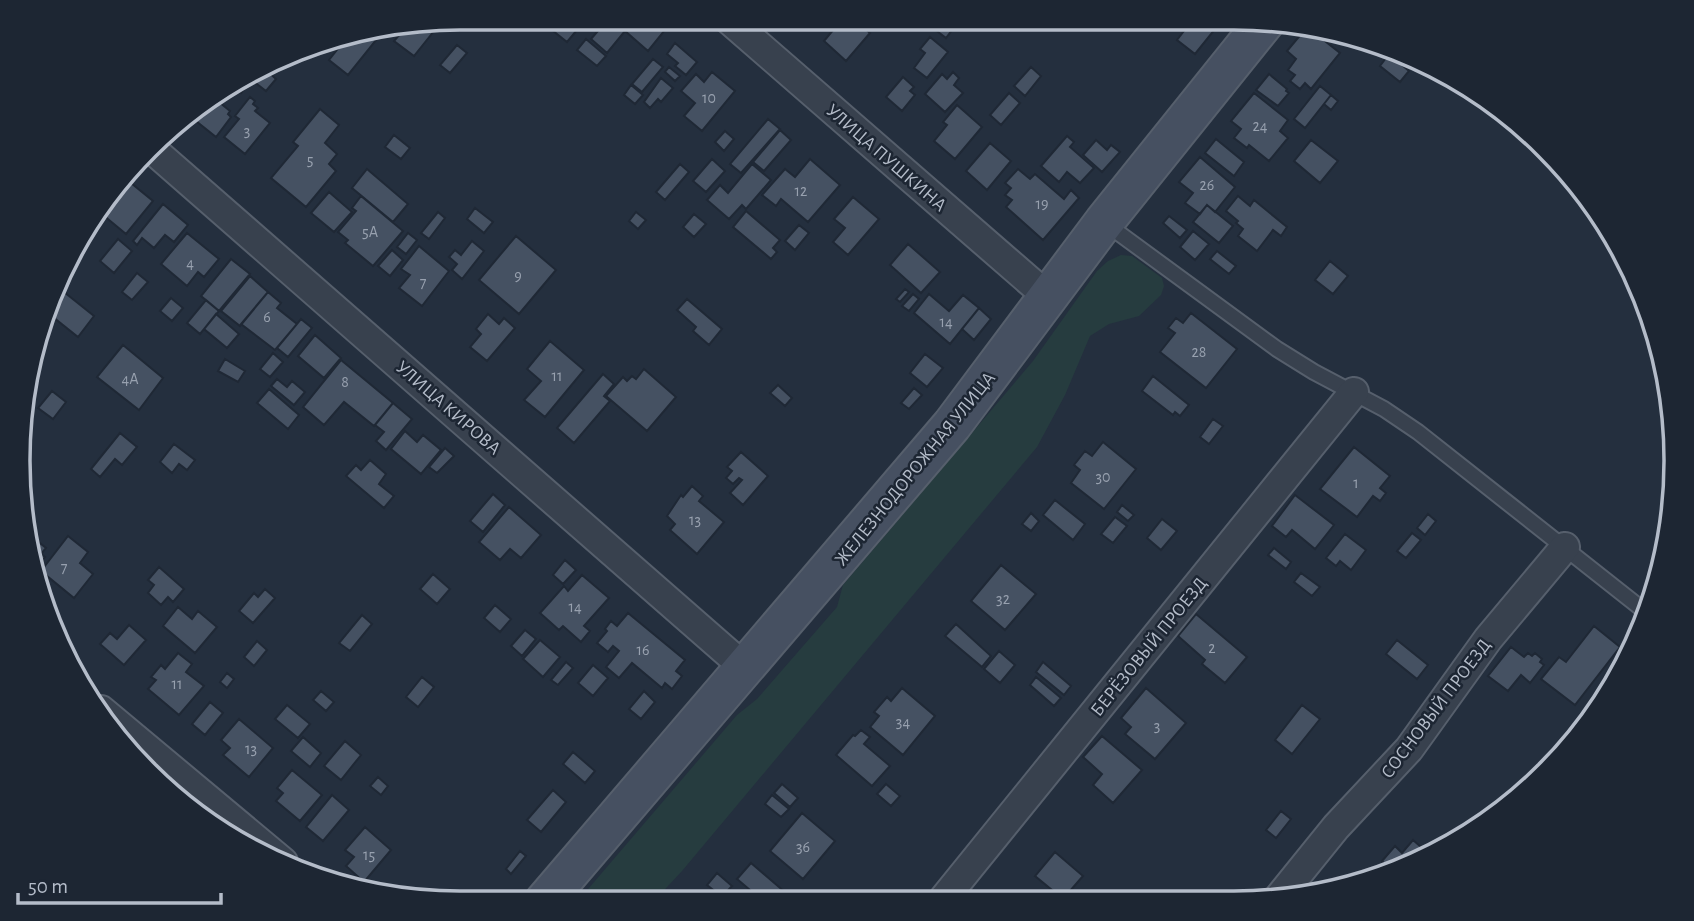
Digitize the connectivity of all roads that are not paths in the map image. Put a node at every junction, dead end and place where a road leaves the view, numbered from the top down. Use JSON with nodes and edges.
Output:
{"nodes":[{"id":1,"x":741,"y":30,"type":"edge"},
{"id":2,"x":1258,"y":31,"type":"edge"},
{"id":3,"x":158,"y":154,"type":"edge"},
{"id":4,"x":1104,"y":222,"type":"junction"},
{"id":5,"x":1048,"y":297,"type":"junction"},
{"id":6,"x":1354,"y":392,"type":"junction"},
{"id":7,"x":1565,"y":547,"type":"junction"},
{"id":8,"x":1638,"y":606,"type":"edge"},
{"id":9,"x":744,"y":667,"type":"junction"},
{"id":10,"x":124,"y":729,"type":"edge"},
{"id":11,"x":257,"y":840,"type":"edge"},
{"id":12,"x":1286,"y":888,"type":"edge"},
{"id":13,"x":553,"y":891,"type":"edge"},
{"id":14,"x":950,"y":891,"type":"edge"}],
"edges":[{"from":1,"to":5,"type":"street","name":"УЛИЦА ПУШКИНА"},
{"from":2,"to":4,"type":"street","name":"ЖЕЛЕЗНОДОРОЖНАЯ УЛИЦА"},
{"from":3,"to":9,"type":"street","name":"УЛИЦА КИРОВА"},
{"from":4,"to":5,"type":"street","name":"ЖЕЛЕЗНОДОРОЖНАЯ УЛИЦА"},
{"from":4,"to":6,"type":"lane"},
{"from":5,"to":9,"type":"street","name":"ЖЕЛЕЗНОДОРОЖНАЯ УЛИЦА"},
{"from":6,"to":7,"type":"lane"},
{"from":6,"to":14,"type":"street","name":"БЕРЁЗОВЫЙ ПРОЕЗД"},
{"from":7,"to":8,"type":"lane"},
{"from":7,"to":12,"type":"street","name":"СОСНОВЫЙ ПРОЕЗД"},
{"from":9,"to":13,"type":"street","name":"ЖЕЛЕЗНОДОРОЖНАЯ УЛИЦА"},
{"from":10,"to":11,"type":"street"}]}
